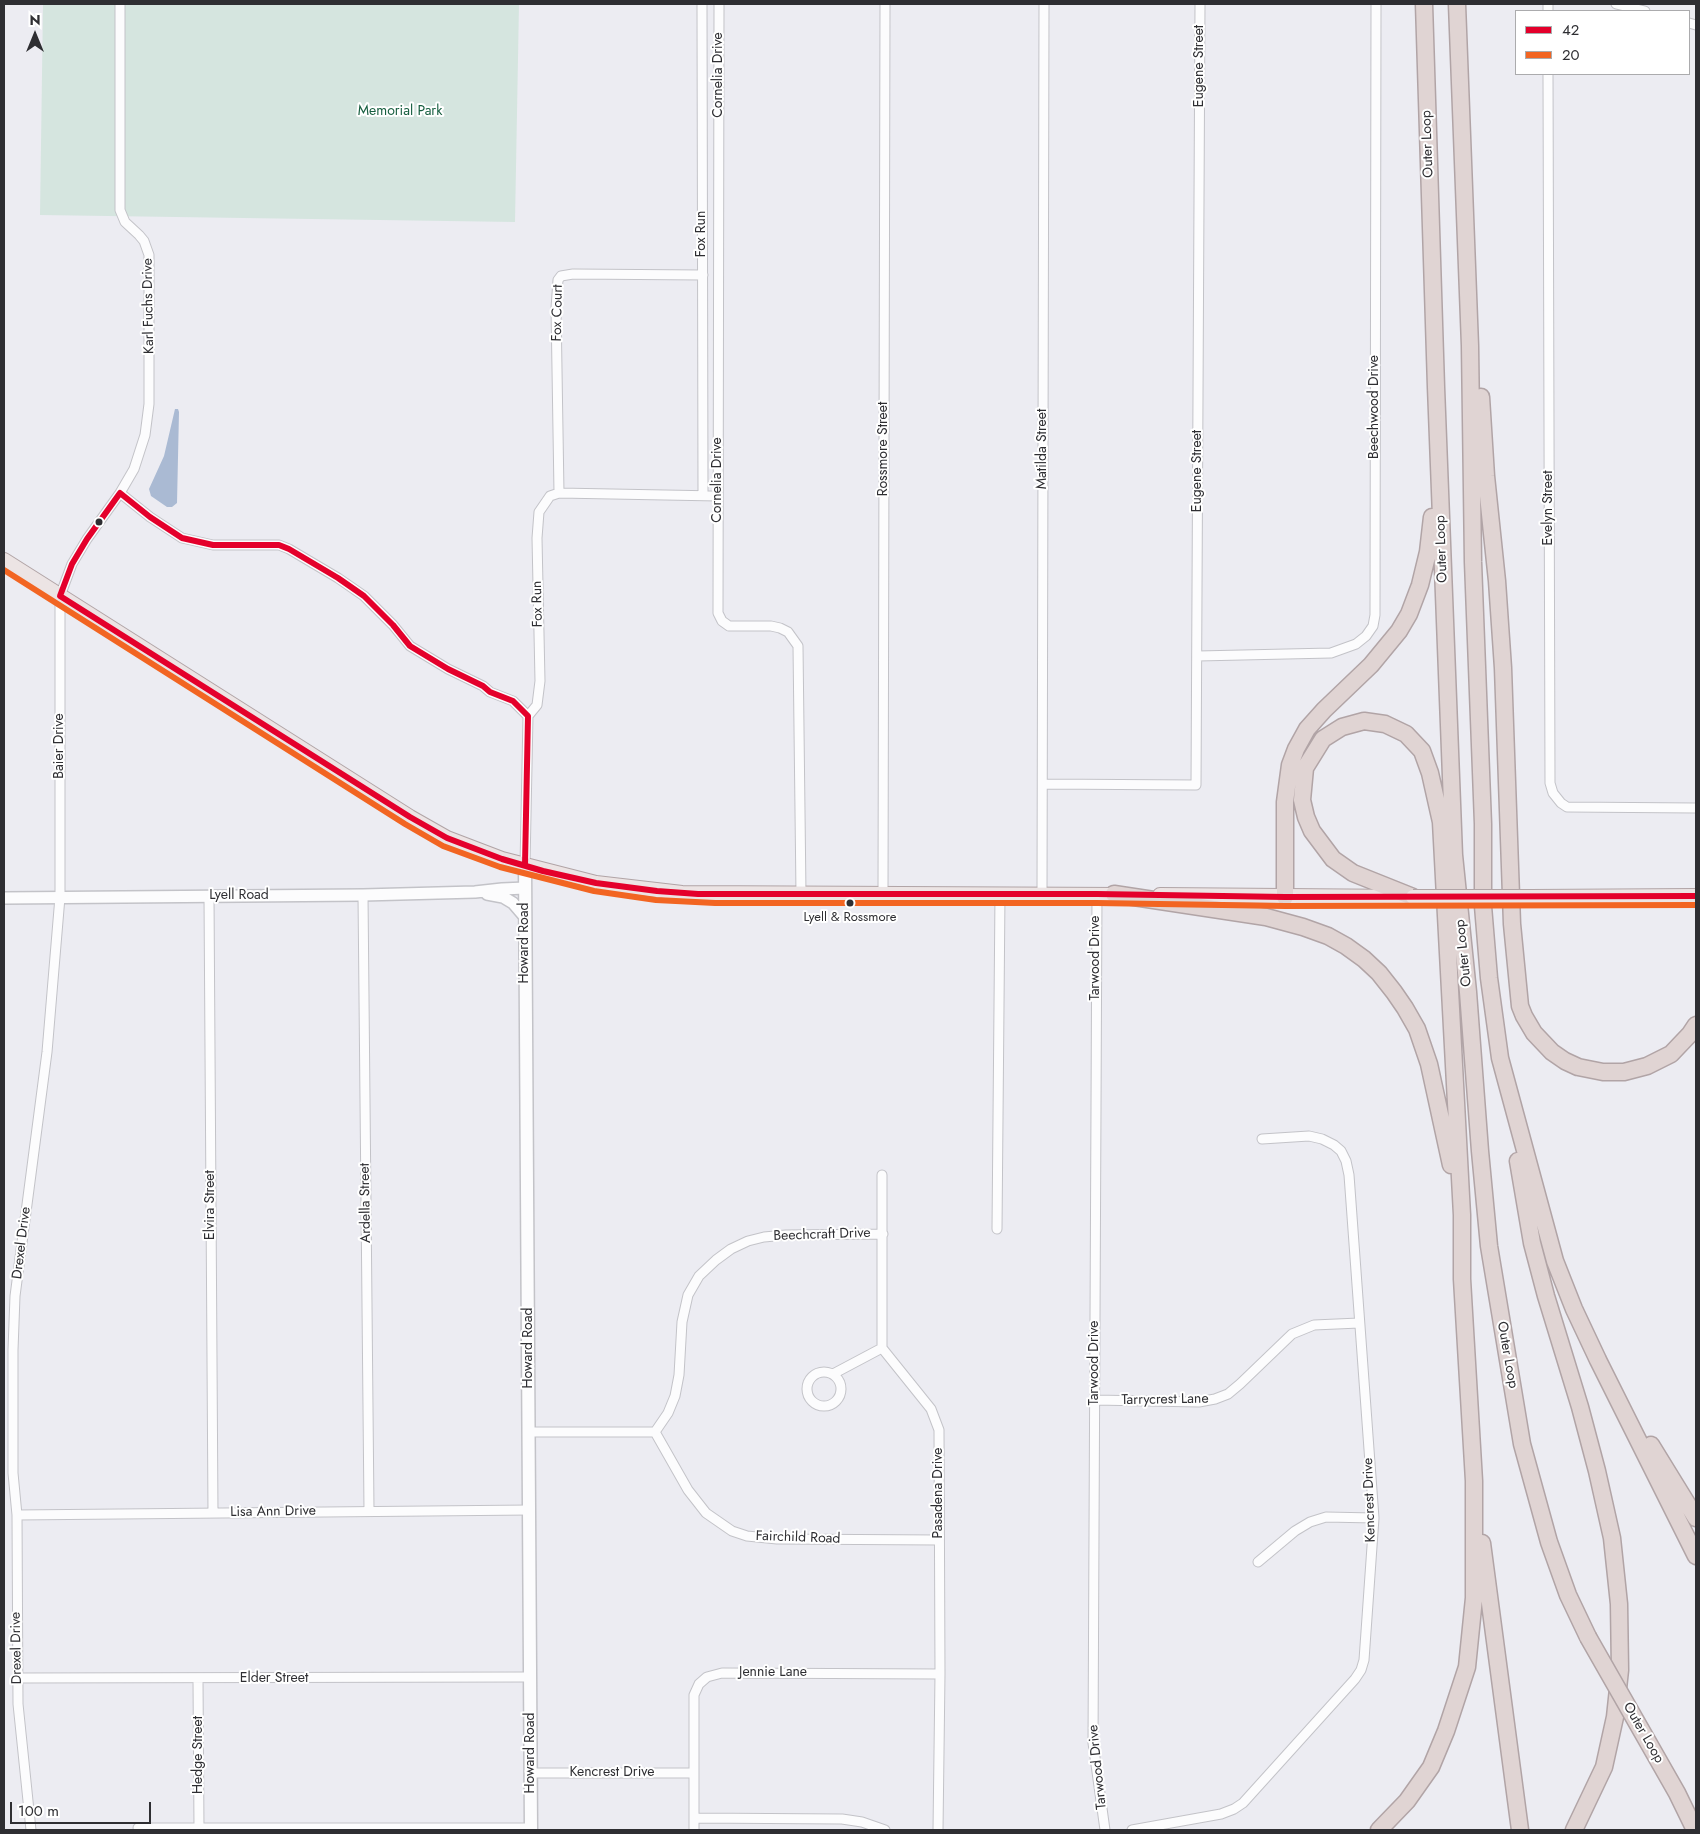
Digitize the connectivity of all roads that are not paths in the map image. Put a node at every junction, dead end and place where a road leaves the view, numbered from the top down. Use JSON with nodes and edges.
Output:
{"nodes":[{"id":1,"x":120,"y":4,"type":"edge"},
{"id":2,"x":702,"y":4,"type":"edge"},
{"id":3,"x":719,"y":4,"type":"edge"},
{"id":4,"x":886,"y":4,"type":"edge"},
{"id":5,"x":1044,"y":4,"type":"edge"},
{"id":6,"x":1200,"y":4,"type":"edge"},
{"id":7,"x":1376,"y":4,"type":"edge"},
{"id":8,"x":1424,"y":4,"type":"edge"},
{"id":9,"x":1457,"y":4,"type":"edge"},
{"id":10,"x":1616,"y":4,"type":"edge"},
{"id":11,"x":1641,"y":10,"type":"edge"},
{"id":12,"x":1548,"y":75,"type":"edge"},
{"id":13,"x":702,"y":275,"type":"junction"},
{"id":14,"x":1470,"y":346,"type":"junction"},
{"id":15,"x":1436,"y":387,"type":"junction"},
{"id":16,"x":120,"y":493,"type":"junction"},
{"id":17,"x":559,"y":494,"type":"junction"},
{"id":18,"x":703,"y":495,"type":"junction"},
{"id":19,"x":718,"y":496,"type":"junction"},
{"id":20,"x":4,"y":560,"type":"edge"},
{"id":21,"x":60,"y":596,"type":"junction"},
{"id":22,"x":1198,"y":656,"type":"junction"},
{"id":23,"x":528,"y":716,"type":"junction"},
{"id":24,"x":1043,"y":784,"type":"junction"},
{"id":25,"x":1452,"y":796,"type":"junction"},
{"id":26,"x":1696,"y":808,"type":"edge"},
{"id":27,"x":1441,"y":822,"type":"junction"},
{"id":28,"x":525,"y":865,"type":"junction"},
{"id":29,"x":525,"y":888,"type":"junction"},
{"id":30,"x":475,"y":892,"type":"junction"},
{"id":31,"x":801,"y":894,"type":"junction"},
{"id":32,"x":883,"y":894,"type":"junction"},
{"id":33,"x":1000,"y":894,"type":"junction"},
{"id":34,"x":1042,"y":894,"type":"junction"},
{"id":35,"x":1097,"y":894,"type":"junction"},
{"id":36,"x":1114,"y":894,"type":"junction"},
{"id":37,"x":363,"y":895,"type":"junction"},
{"id":38,"x":209,"y":896,"type":"junction"},
{"id":39,"x":1696,"y":896,"type":"edge"},
{"id":40,"x":60,"y":897,"type":"junction"},
{"id":41,"x":1285,"y":897,"type":"junction"},
{"id":42,"x":1413,"y":897,"type":"junction"},
{"id":43,"x":4,"y":898,"type":"edge"},
{"id":44,"x":525,"y":917,"type":"junction"},
{"id":45,"x":1696,"y":1025,"type":"edge"},
{"id":46,"x":1500,"y":1058,"type":"junction"},
{"id":47,"x":1262,"y":1139,"type":"dead end"},
{"id":48,"x":882,"y":1175,"type":"dead end"},
{"id":49,"x":1462,"y":1215,"type":"junction"},
{"id":50,"x":998,"y":1229,"type":"dead end"},
{"id":51,"x":883,"y":1234,"type":"junction"},
{"id":52,"x":1359,"y":1323,"type":"junction"},
{"id":53,"x":882,"y":1348,"type":"junction"},
{"id":54,"x":1598,"y":1360,"type":"junction"},
{"id":55,"x":833,"y":1374,"type":"dead end"},
{"id":56,"x":1095,"y":1400,"type":"junction"},
{"id":57,"x":529,"y":1432,"type":"junction"},
{"id":58,"x":655,"y":1432,"type":"junction"},
{"id":59,"x":1474,"y":1481,"type":"junction"},
{"id":60,"x":369,"y":1510,"type":"junction"},
{"id":61,"x":530,"y":1510,"type":"junction"},
{"id":62,"x":213,"y":1513,"type":"junction"},
{"id":63,"x":17,"y":1515,"type":"junction"},
{"id":64,"x":1374,"y":1518,"type":"junction"},
{"id":65,"x":1696,"y":1518,"type":"edge"},
{"id":66,"x":938,"y":1540,"type":"junction"},
{"id":67,"x":1696,"y":1556,"type":"edge"},
{"id":68,"x":1258,"y":1562,"type":"dead end"},
{"id":69,"x":940,"y":1674,"type":"junction"},
{"id":70,"x":530,"y":1677,"type":"junction"},
{"id":71,"x":17,"y":1678,"type":"junction"},
{"id":72,"x":198,"y":1679,"type":"junction"},
{"id":73,"x":531,"y":1773,"type":"junction"},
{"id":74,"x":694,"y":1773,"type":"junction"},
{"id":75,"x":694,"y":1818,"type":"junction"},
{"id":76,"x":138,"y":1828,"type":"dead end"},
{"id":77,"x":199,"y":1829,"type":"edge"},
{"id":78,"x":531,"y":1829,"type":"edge"},
{"id":79,"x":31,"y":1830,"type":"edge"},
{"id":80,"x":694,"y":1830,"type":"edge"},
{"id":81,"x":885,"y":1830,"type":"edge"},
{"id":82,"x":938,"y":1830,"type":"edge"},
{"id":83,"x":1105,"y":1830,"type":"edge"},
{"id":84,"x":1132,"y":1830,"type":"edge"},
{"id":85,"x":1379,"y":1830,"type":"edge"},
{"id":86,"x":1520,"y":1830,"type":"edge"},
{"id":87,"x":1574,"y":1830,"type":"edge"},
{"id":88,"x":1695,"y":1830,"type":"edge"}],
"edges":[{"from":1,"to":16,"type":"street","name":"Karl Fuchs Drive"},
{"from":2,"to":13,"type":"street","name":"Fox Run"},
{"from":3,"to":19,"type":"street","name":"Cornelia Drive"},
{"from":4,"to":32,"type":"street","name":"Rossmore Street"},
{"from":5,"to":24,"type":"street","name":"Matilda Street"},
{"from":6,"to":22,"type":"street","name":"Eugene Street"},
{"from":7,"to":22,"type":"street","name":"Beechwood Drive"},
{"from":8,"to":15,"type":"highway","name":"Outer Loop"},
{"from":9,"to":14,"type":"highway","name":"Outer Loop"},
{"from":10,"to":11,"type":"street"},
{"from":12,"to":26,"type":"street","name":"Evelyn Street"},
{"from":13,"to":17,"type":"street","name":"Fox Court"},
{"from":13,"to":18,"type":"street","name":"Fox Run"},
{"from":14,"to":45,"type":"highway"},
{"from":14,"to":46,"type":"highway","name":"Outer Loop"},
{"from":15,"to":25,"type":"highway","name":"Outer Loop"},
{"from":15,"to":41,"type":"highway"},
{"from":16,"to":21,"type":"street","name":"Karl Fuchs Drive"},
{"from":16,"to":23,"type":"street"},
{"from":17,"to":18,"type":"street"},
{"from":17,"to":23,"type":"street","name":"Fox Run"},
{"from":18,"to":19,"type":"street"},
{"from":19,"to":31,"type":"street","name":"Cornelia Drive"},
{"from":20,"to":21,"type":"main road"},
{"from":21,"to":28,"type":"main road"},
{"from":21,"to":40,"type":"street","name":"Baier Drive"},
{"from":22,"to":24,"type":"street","name":"Eugene Street"},
{"from":23,"to":28,"type":"street","name":"Fox Run"},
{"from":24,"to":34,"type":"street","name":"Matilda Street"},
{"from":25,"to":27,"type":"highway"},
{"from":25,"to":88,"type":"highway","name":"Outer Loop","bridge":true},
{"from":27,"to":42,"type":"highway"},
{"from":27,"to":49,"type":"highway"},
{"from":28,"to":29,"type":"main road","name":"Howard Road"},
{"from":28,"to":31,"type":"main road"},
{"from":29,"to":30,"type":"street","name":"Lyell Road"},
{"from":29,"to":44,"type":"main road","name":"Howard Road"},
{"from":30,"to":37,"type":"street","name":"Lyell Road"},
{"from":30,"to":44,"type":"street","name":"Lyell Road"},
{"from":31,"to":32,"type":"main road"},
{"from":32,"to":33,"type":"main road"},
{"from":33,"to":34,"type":"main road"},
{"from":33,"to":50,"type":"street"},
{"from":34,"to":35,"type":"main road"},
{"from":35,"to":36,"type":"main road"},
{"from":35,"to":56,"type":"street","name":"Tarwood Drive"},
{"from":36,"to":41,"type":"main road"},
{"from":36,"to":49,"type":"highway"},
{"from":37,"to":38,"type":"street","name":"Lyell Road"},
{"from":37,"to":60,"type":"street","name":"Ardella Street"},
{"from":38,"to":40,"type":"street","name":"Lyell Road"},
{"from":38,"to":62,"type":"street","name":"Elvira Street"},
{"from":39,"to":42,"type":"main road","bridge":true},
{"from":40,"to":43,"type":"street","name":"Lyell Road"},
{"from":40,"to":63,"type":"street","name":"Drexel Drive"},
{"from":41,"to":42,"type":"main road"},
{"from":44,"to":57,"type":"main road","name":"Howard Road"},
{"from":46,"to":54,"type":"highway","name":"Outer Loop"},
{"from":46,"to":87,"type":"highway"},
{"from":47,"to":52,"type":"street","name":"Kencrest Drive"},
{"from":48,"to":51,"type":"street"},
{"from":49,"to":59,"type":"highway"},
{"from":51,"to":53,"type":"street"},
{"from":51,"to":58,"type":"street","name":"Beechcraft Drive"},
{"from":52,"to":56,"type":"street","name":"Tarrycrest Lane"},
{"from":52,"to":64,"type":"street","name":"Kencrest Drive"},
{"from":53,"to":55,"type":"street"},
{"from":53,"to":66,"type":"street","name":"Pasadena Drive"},
{"from":54,"to":65,"type":"highway"},
{"from":54,"to":67,"type":"highway","name":"Outer Loop"},
{"from":56,"to":83,"type":"street","name":"Tarwood Drive"},
{"from":57,"to":58,"type":"street"},
{"from":57,"to":61,"type":"main road","name":"Howard Road"},
{"from":58,"to":66,"type":"street","name":"Fairchild Road"},
{"from":59,"to":85,"type":"highway"},
{"from":59,"to":86,"type":"highway"},
{"from":60,"to":61,"type":"street","name":"Lisa Ann Drive"},
{"from":60,"to":62,"type":"street","name":"Lisa Ann Drive"},
{"from":61,"to":70,"type":"main road","name":"Howard Road"},
{"from":62,"to":63,"type":"street","name":"Lisa Ann Drive"},
{"from":63,"to":71,"type":"street","name":"Drexel Drive"},
{"from":64,"to":68,"type":"street"},
{"from":64,"to":84,"type":"street","name":"Kencrest Drive"},
{"from":66,"to":69,"type":"street","name":"Pasadena Drive"},
{"from":69,"to":74,"type":"street","name":"Jennie Lane"},
{"from":69,"to":82,"type":"street","name":"Pasadena Drive"},
{"from":70,"to":72,"type":"street","name":"Elder Street"},
{"from":70,"to":73,"type":"main road","name":"Howard Road"},
{"from":71,"to":72,"type":"street","name":"Elder Street"},
{"from":71,"to":79,"type":"street","name":"Drexel Drive"},
{"from":72,"to":77,"type":"street","name":"Hedge Street"},
{"from":73,"to":74,"type":"street","name":"Kencrest Drive"},
{"from":73,"to":78,"type":"main road","name":"Howard Road"},
{"from":74,"to":75,"type":"street","name":"Jennie Lane"},
{"from":75,"to":80,"type":"street","name":"Jennie Lane"},
{"from":75,"to":81,"type":"street"},
{"from":76,"to":77,"type":"street"},
{"from":77,"to":78,"type":"street"}]}
